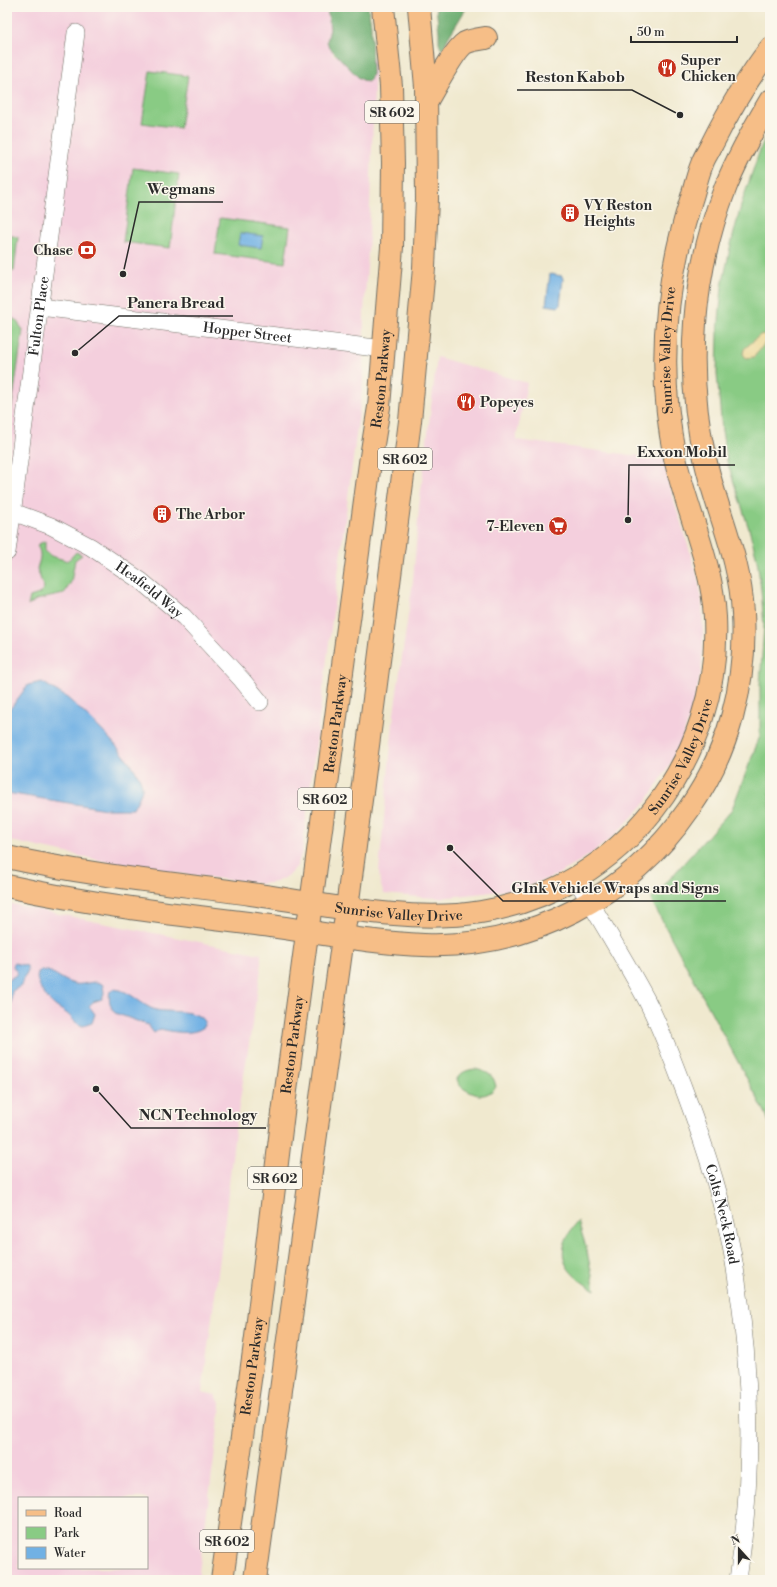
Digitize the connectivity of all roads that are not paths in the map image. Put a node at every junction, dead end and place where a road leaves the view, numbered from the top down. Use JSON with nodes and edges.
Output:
{"nodes":[{"id":1,"x":383,"y":7,"type":"edge"},
{"id":2,"x":419,"y":7,"type":"edge"},
{"id":3,"x":76,"y":33,"type":"dead end"},
{"id":4,"x":486,"y":38,"type":"dead end"},
{"id":5,"x":770,"y":49,"type":"edge"},
{"id":6,"x":770,"y":101,"type":"edge"},
{"id":7,"x":426,"y":102,"type":"junction"},
{"id":8,"x":40,"y":307,"type":"junction"},
{"id":9,"x":384,"y":349,"type":"junction"},
{"id":10,"x":13,"y":512,"type":"junction"},
{"id":11,"x":7,"y":552,"type":"edge"},
{"id":12,"x":260,"y":702,"type":"dead end"},
{"id":13,"x":7,"y":858,"type":"edge"},
{"id":14,"x":575,"y":877,"type":"junction"},
{"id":15,"x":7,"y":886,"type":"edge"},
{"id":16,"x":311,"y":903,"type":"junction"},
{"id":17,"x":590,"y":903,"type":"junction"},
{"id":18,"x":347,"y":908,"type":"junction"},
{"id":19,"x":308,"y":932,"type":"junction"},
{"id":20,"x":343,"y":937,"type":"junction"},
{"id":21,"x":222,"y":1580,"type":"edge"},
{"id":22,"x":255,"y":1580,"type":"edge"},
{"id":23,"x":738,"y":1580,"type":"edge"}],
"edges":[{"from":1,"to":9,"type":"main road","name":"Reston Parkway","number":"SR 602"},
{"from":2,"to":7,"type":"main road","number":"SR 602"},
{"from":3,"to":8,"type":"street","name":"Fulton Place"},
{"from":4,"to":7,"type":"main road"},
{"from":5,"to":14,"type":"main road","name":"Sunrise Valley Drive"},
{"from":6,"to":17,"type":"main road","name":"Sunrise Valley Drive"},
{"from":7,"to":18,"type":"main road","number":"SR 602"},
{"from":8,"to":9,"type":"street","name":"Hopper Street"},
{"from":8,"to":10,"type":"street","name":"Fulton Place"},
{"from":9,"to":16,"type":"main road","name":"Reston Parkway","number":"SR 602"},
{"from":10,"to":11,"type":"street","name":"Fulton Place"},
{"from":10,"to":12,"type":"street","name":"Heafield Way"},
{"from":13,"to":16,"type":"main road","name":"Sunrise Valley Drive"},
{"from":14,"to":17,"type":"street","name":"Colts Neck Road"},
{"from":14,"to":18,"type":"main road","name":"Sunrise Valley Drive"},
{"from":15,"to":19,"type":"main road","name":"Sunrise Valley Drive"},
{"from":16,"to":18,"type":"main road","name":"Sunrise Valley Drive"},
{"from":16,"to":19,"type":"main road","name":"Reston Parkway","number":"SR 602"},
{"from":17,"to":20,"type":"main road","name":"Sunrise Valley Drive"},
{"from":17,"to":23,"type":"street","name":"Colts Neck Road"},
{"from":18,"to":20,"type":"main road","number":"SR 602"},
{"from":19,"to":20,"type":"main road","name":"Sunrise Valley Drive"},
{"from":19,"to":21,"type":"main road","name":"Reston Parkway","number":"SR 602"},
{"from":20,"to":22,"type":"main road","number":"SR 602"}]}
